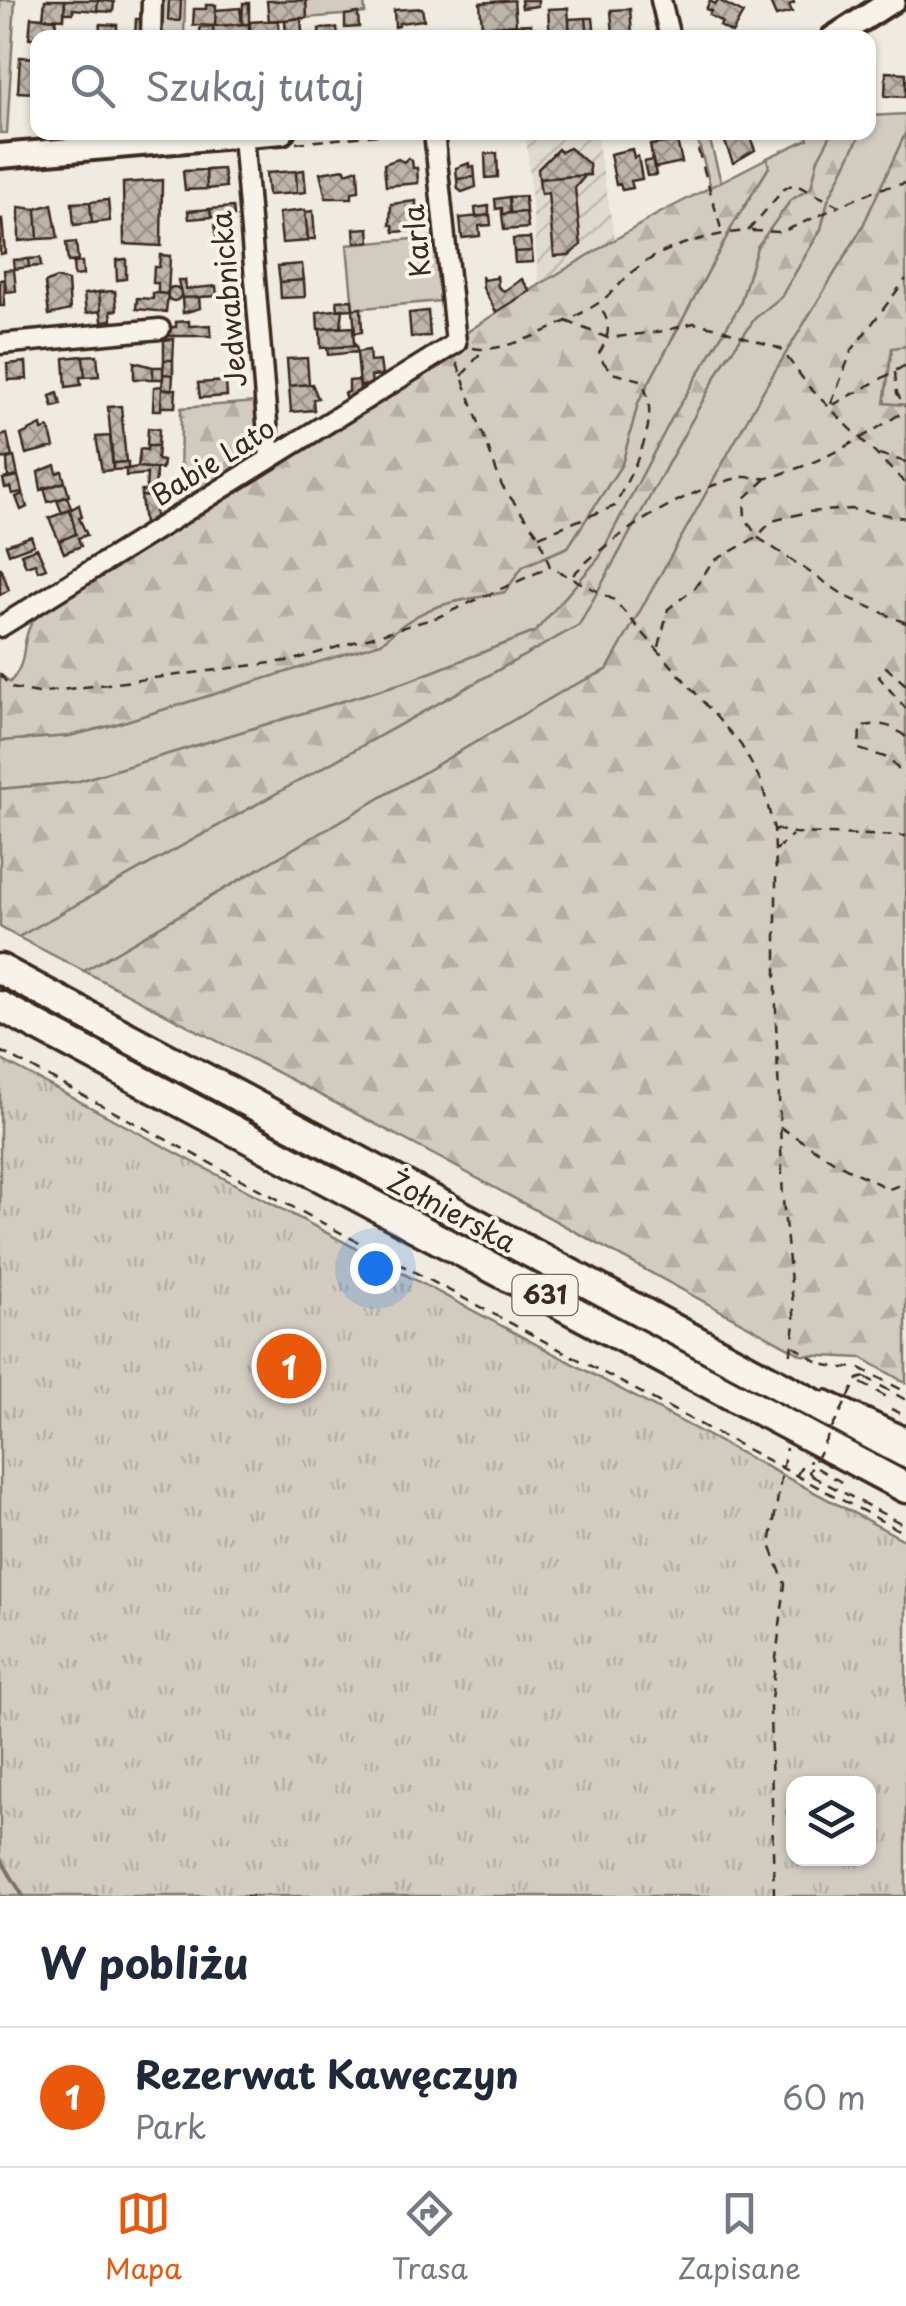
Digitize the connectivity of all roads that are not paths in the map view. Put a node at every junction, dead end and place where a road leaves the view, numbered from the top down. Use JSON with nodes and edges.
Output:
{"nodes":[{"id":1,"x":152,"y":0,"type":"edge"},
{"id":2,"x":660,"y":0,"type":"edge"},
{"id":3,"x":893,"y":0,"type":"edge"},
{"id":4,"x":151,"y":30,"type":"edge"},
{"id":5,"x":668,"y":30,"type":"edge"},
{"id":6,"x":846,"y":30,"type":"edge"},
{"id":7,"x":133,"y":140,"type":"edge"},
{"id":8,"x":243,"y":140,"type":"edge"},
{"id":9,"x":435,"y":140,"type":"edge"},
{"id":10,"x":0,"y":156,"type":"edge"},
{"id":11,"x":160,"y":328,"type":"dead end"},
{"id":12,"x":456,"y":343,"type":"joint"},
{"id":13,"x":0,"y":344,"type":"edge"},
{"id":14,"x":270,"y":458,"type":"junction"},
{"id":15,"x":0,"y":627,"type":"edge"},
{"id":16,"x":0,"y":969,"type":"edge"},
{"id":17,"x":0,"y":1006,"type":"edge"},
{"id":18,"x":704,"y":1346,"type":"junction"},
{"id":19,"x":906,"y":1433,"type":"edge"},
{"id":20,"x":906,"y":1453,"type":"edge"},
{"id":21,"x":906,"y":1488,"type":"edge"}],
"edges":[{"from":1,"to":4,"type":"street"},
{"from":2,"to":5,"type":"street"},
{"from":3,"to":6,"type":"street"},
{"from":7,"to":10,"type":"street"},
{"from":8,"to":14,"type":"street","name":"Jedwabnicka"},
{"from":9,"to":12,"type":"street","name":"Karla"},
{"from":11,"to":13,"type":"street"},
{"from":12,"to":14,"type":"street","name":"Babie Lato"},
{"from":14,"to":15,"type":"street","name":"Babie Lato"},
{"from":16,"to":18,"type":"main road","name":"Żołnierska","number":"631"},
{"from":17,"to":21,"type":"main road","name":"Żołnierska","number":"631"},
{"from":18,"to":19,"type":"lane"},
{"from":18,"to":20,"type":"main road","name":"Żołnierska","number":"631"}]}
